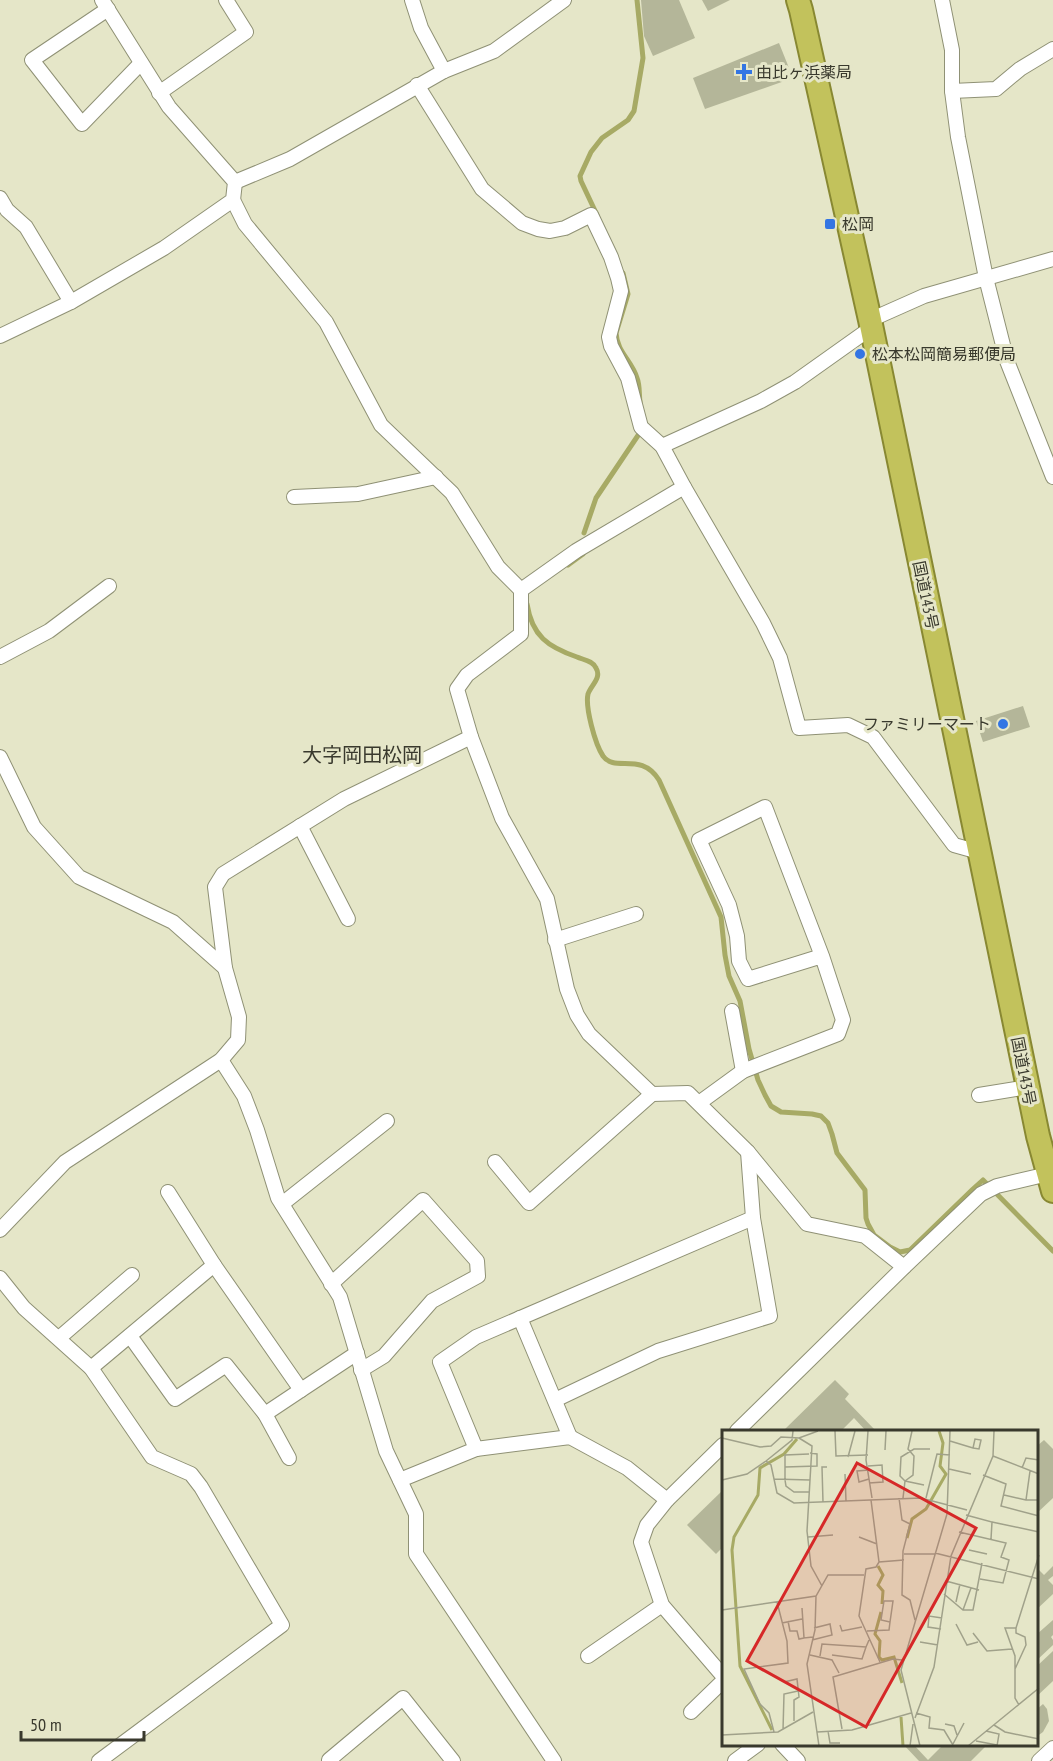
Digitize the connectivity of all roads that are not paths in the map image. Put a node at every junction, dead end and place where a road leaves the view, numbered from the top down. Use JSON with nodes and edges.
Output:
{"nodes":[{"id":1,"x":226,"y":0,"type":"edge"},
{"id":2,"x":412,"y":0,"type":"edge"},
{"id":3,"x":564,"y":0,"type":"edge"},
{"id":4,"x":798,"y":0,"type":"edge"},
{"id":5,"x":942,"y":0,"type":"edge"},
{"id":6,"x":105,"y":4,"type":"edge"},
{"id":7,"x":1053,"y":49,"type":"edge"},
{"id":8,"x":141,"y":63,"type":"junction"},
{"id":9,"x":444,"y":71,"type":"junction"},
{"id":10,"x":417,"y":85,"type":"junction"},
{"id":11,"x":952,"y":91,"type":"junction"},
{"id":12,"x":159,"y":93,"type":"junction"},
{"id":13,"x":235,"y":182,"type":"junction"},
{"id":14,"x":0,"y":198,"type":"edge"},
{"id":15,"x":233,"y":200,"type":"junction"},
{"id":16,"x":1053,"y":259,"type":"edge"},
{"id":17,"x":986,"y":278,"type":"junction"},
{"id":18,"x":71,"y":302,"type":"junction"},
{"id":19,"x":870,"y":324,"type":"junction"},
{"id":20,"x":0,"y":336,"type":"edge"},
{"id":21,"x":662,"y":446,"type":"junction"},
{"id":22,"x":1052,"y":471,"type":"edge"},
{"id":23,"x":436,"y":477,"type":"junction"},
{"id":24,"x":684,"y":488,"type":"junction"},
{"id":25,"x":294,"y":496,"type":"dead end"},
{"id":26,"x":109,"y":586,"type":"dead end"},
{"id":27,"x":521,"y":590,"type":"junction"},
{"id":28,"x":0,"y":657,"type":"edge"},
{"id":29,"x":471,"y":737,"type":"junction"},
{"id":30,"x":0,"y":757,"type":"edge"},
{"id":31,"x":300,"y":826,"type":"junction"},
{"id":32,"x":979,"y":852,"type":"junction"},
{"id":33,"x":636,"y":914,"type":"dead end"},
{"id":34,"x":348,"y":919,"type":"dead end"},
{"id":35,"x":555,"y":939,"type":"junction"},
{"id":36,"x":822,"y":956,"type":"junction"},
{"id":37,"x":225,"y":968,"type":"junction"},
{"id":38,"x":732,"y":1011,"type":"dead end"},
{"id":39,"x":221,"y":1060,"type":"junction"},
{"id":40,"x":750,"y":1069,"type":"junction"},
{"id":41,"x":1028,"y":1087,"type":"junction"},
{"id":42,"x":652,"y":1094,"type":"junction"},
{"id":43,"x":979,"y":1095,"type":"dead end"},
{"id":44,"x":699,"y":1103,"type":"junction"},
{"id":45,"x":387,"y":1121,"type":"dead end"},
{"id":46,"x":748,"y":1152,"type":"junction"},
{"id":47,"x":495,"y":1162,"type":"dead end"},
{"id":48,"x":1050,"y":1182,"type":"edge"},
{"id":49,"x":168,"y":1192,"type":"dead end"},
{"id":50,"x":282,"y":1204,"type":"junction"},
{"id":51,"x":753,"y":1218,"type":"junction"},
{"id":52,"x":0,"y":1230,"type":"edge"},
{"id":53,"x":214,"y":1265,"type":"junction"},
{"id":54,"x":904,"y":1267,"type":"junction"},
{"id":55,"x":132,"y":1275,"type":"dead end"},
{"id":56,"x":0,"y":1278,"type":"edge"},
{"id":57,"x":331,"y":1284,"type":"junction"},
{"id":58,"x":520,"y":1318,"type":"junction"},
{"id":59,"x":130,"y":1336,"type":"junction"},
{"id":60,"x":59,"y":1338,"type":"junction"},
{"id":61,"x":357,"y":1353,"type":"junction"},
{"id":62,"x":91,"y":1368,"type":"junction"},
{"id":63,"x":362,"y":1370,"type":"junction"},
{"id":64,"x":301,"y":1390,"type":"junction"},
{"id":65,"x":555,"y":1401,"type":"junction"},
{"id":66,"x":265,"y":1414,"type":"junction"},
{"id":67,"x":738,"y":1430,"type":"edge"},
{"id":68,"x":570,"y":1437,"type":"junction"},
{"id":69,"x":722,"y":1445,"type":"edge"},
{"id":70,"x":476,"y":1449,"type":"junction"},
{"id":71,"x":289,"y":1458,"type":"dead end"},
{"id":72,"x":400,"y":1480,"type":"junction"},
{"id":73,"x":666,"y":1500,"type":"junction"},
{"id":74,"x":662,"y":1605,"type":"junction"},
{"id":75,"x":588,"y":1656,"type":"dead end"},
{"id":76,"x":722,"y":1675,"type":"edge"},
{"id":77,"x":722,"y":1682,"type":"edge"},
{"id":78,"x":691,"y":1712,"type":"dead end"},
{"id":79,"x":755,"y":1746,"type":"edge"},
{"id":80,"x":784,"y":1746,"type":"edge"},
{"id":81,"x":1053,"y":1748,"type":"edge"},
{"id":82,"x":329,"y":1760,"type":"edge"},
{"id":83,"x":99,"y":1761,"type":"edge"},
{"id":84,"x":453,"y":1761,"type":"edge"},
{"id":85,"x":554,"y":1761,"type":"edge"},
{"id":86,"x":735,"y":1761,"type":"edge"},
{"id":87,"x":798,"y":1761,"type":"edge"},
{"id":88,"x":1040,"y":1761,"type":"edge"}],
"edges":[{"from":1,"to":12,"type":"street"},
{"from":2,"to":9,"type":"street"},
{"from":3,"to":9,"type":"street"},
{"from":4,"to":19,"type":"highway","name":"国道143号"},
{"from":5,"to":11,"type":"street"},
{"from":6,"to":8,"type":"street"},
{"from":6,"to":8,"type":"street"},
{"from":7,"to":11,"type":"street"},
{"from":8,"to":12,"type":"street"},
{"from":9,"to":10,"type":"street"},
{"from":10,"to":13,"type":"street"},
{"from":10,"to":21,"type":"street"},
{"from":11,"to":17,"type":"street"},
{"from":12,"to":13,"type":"street"},
{"from":13,"to":15,"type":"street"},
{"from":14,"to":18,"type":"street"},
{"from":15,"to":18,"type":"street"},
{"from":15,"to":23,"type":"street"},
{"from":16,"to":17,"type":"street"},
{"from":17,"to":19,"type":"street"},
{"from":17,"to":22,"type":"street"},
{"from":18,"to":20,"type":"street"},
{"from":19,"to":21,"type":"street"},
{"from":19,"to":32,"type":"highway","name":"国道143号"},
{"from":21,"to":24,"type":"street"},
{"from":23,"to":25,"type":"street"},
{"from":23,"to":27,"type":"street"},
{"from":24,"to":27,"type":"street"},
{"from":24,"to":32,"type":"street"},
{"from":26,"to":28,"type":"street"},
{"from":27,"to":29,"type":"street"},
{"from":29,"to":31,"type":"street"},
{"from":29,"to":35,"type":"street"},
{"from":30,"to":37,"type":"street"},
{"from":31,"to":34,"type":"street"},
{"from":31,"to":37,"type":"street"},
{"from":32,"to":41,"type":"highway","name":"国道143号"},
{"from":33,"to":35,"type":"street"},
{"from":35,"to":42,"type":"street"},
{"from":36,"to":36,"type":"street"},
{"from":36,"to":40,"type":"street"},
{"from":37,"to":39,"type":"street"},
{"from":38,"to":40,"type":"street"},
{"from":39,"to":50,"type":"street"},
{"from":39,"to":52,"type":"street"},
{"from":40,"to":44,"type":"street"},
{"from":41,"to":43,"type":"street"},
{"from":41,"to":48,"type":"highway","name":"国道143号"},
{"from":42,"to":44,"type":"street"},
{"from":42,"to":47,"type":"street"},
{"from":44,"to":46,"type":"street"},
{"from":45,"to":50,"type":"street"},
{"from":46,"to":51,"type":"street"},
{"from":46,"to":54,"type":"street"},
{"from":48,"to":54,"type":"street"},
{"from":49,"to":53,"type":"street"},
{"from":50,"to":57,"type":"street"},
{"from":51,"to":58,"type":"street"},
{"from":51,"to":65,"type":"street"},
{"from":53,"to":59,"type":"street"},
{"from":53,"to":64,"type":"street"},
{"from":54,"to":67,"type":"street"},
{"from":55,"to":60,"type":"street"},
{"from":56,"to":60,"type":"street"},
{"from":57,"to":61,"type":"street"},
{"from":57,"to":63,"type":"street"},
{"from":58,"to":65,"type":"street"},
{"from":58,"to":70,"type":"street"},
{"from":59,"to":62,"type":"street"},
{"from":59,"to":66,"type":"street"},
{"from":60,"to":62,"type":"street"},
{"from":61,"to":63,"type":"street"},
{"from":61,"to":64,"type":"street"},
{"from":62,"to":83,"type":"street"},
{"from":63,"to":72,"type":"street"},
{"from":64,"to":66,"type":"street"},
{"from":65,"to":68,"type":"street"},
{"from":66,"to":71,"type":"street"},
{"from":68,"to":70,"type":"street"},
{"from":68,"to":73,"type":"street"},
{"from":69,"to":73,"type":"street"},
{"from":70,"to":72,"type":"street"},
{"from":72,"to":85,"type":"street"},
{"from":73,"to":74,"type":"street"},
{"from":74,"to":75,"type":"street"},
{"from":74,"to":76,"type":"street"},
{"from":77,"to":78,"type":"street"},
{"from":79,"to":86,"type":"street"},
{"from":80,"to":87,"type":"street"},
{"from":81,"to":88,"type":"street"},
{"from":82,"to":84,"type":"street"}]}
